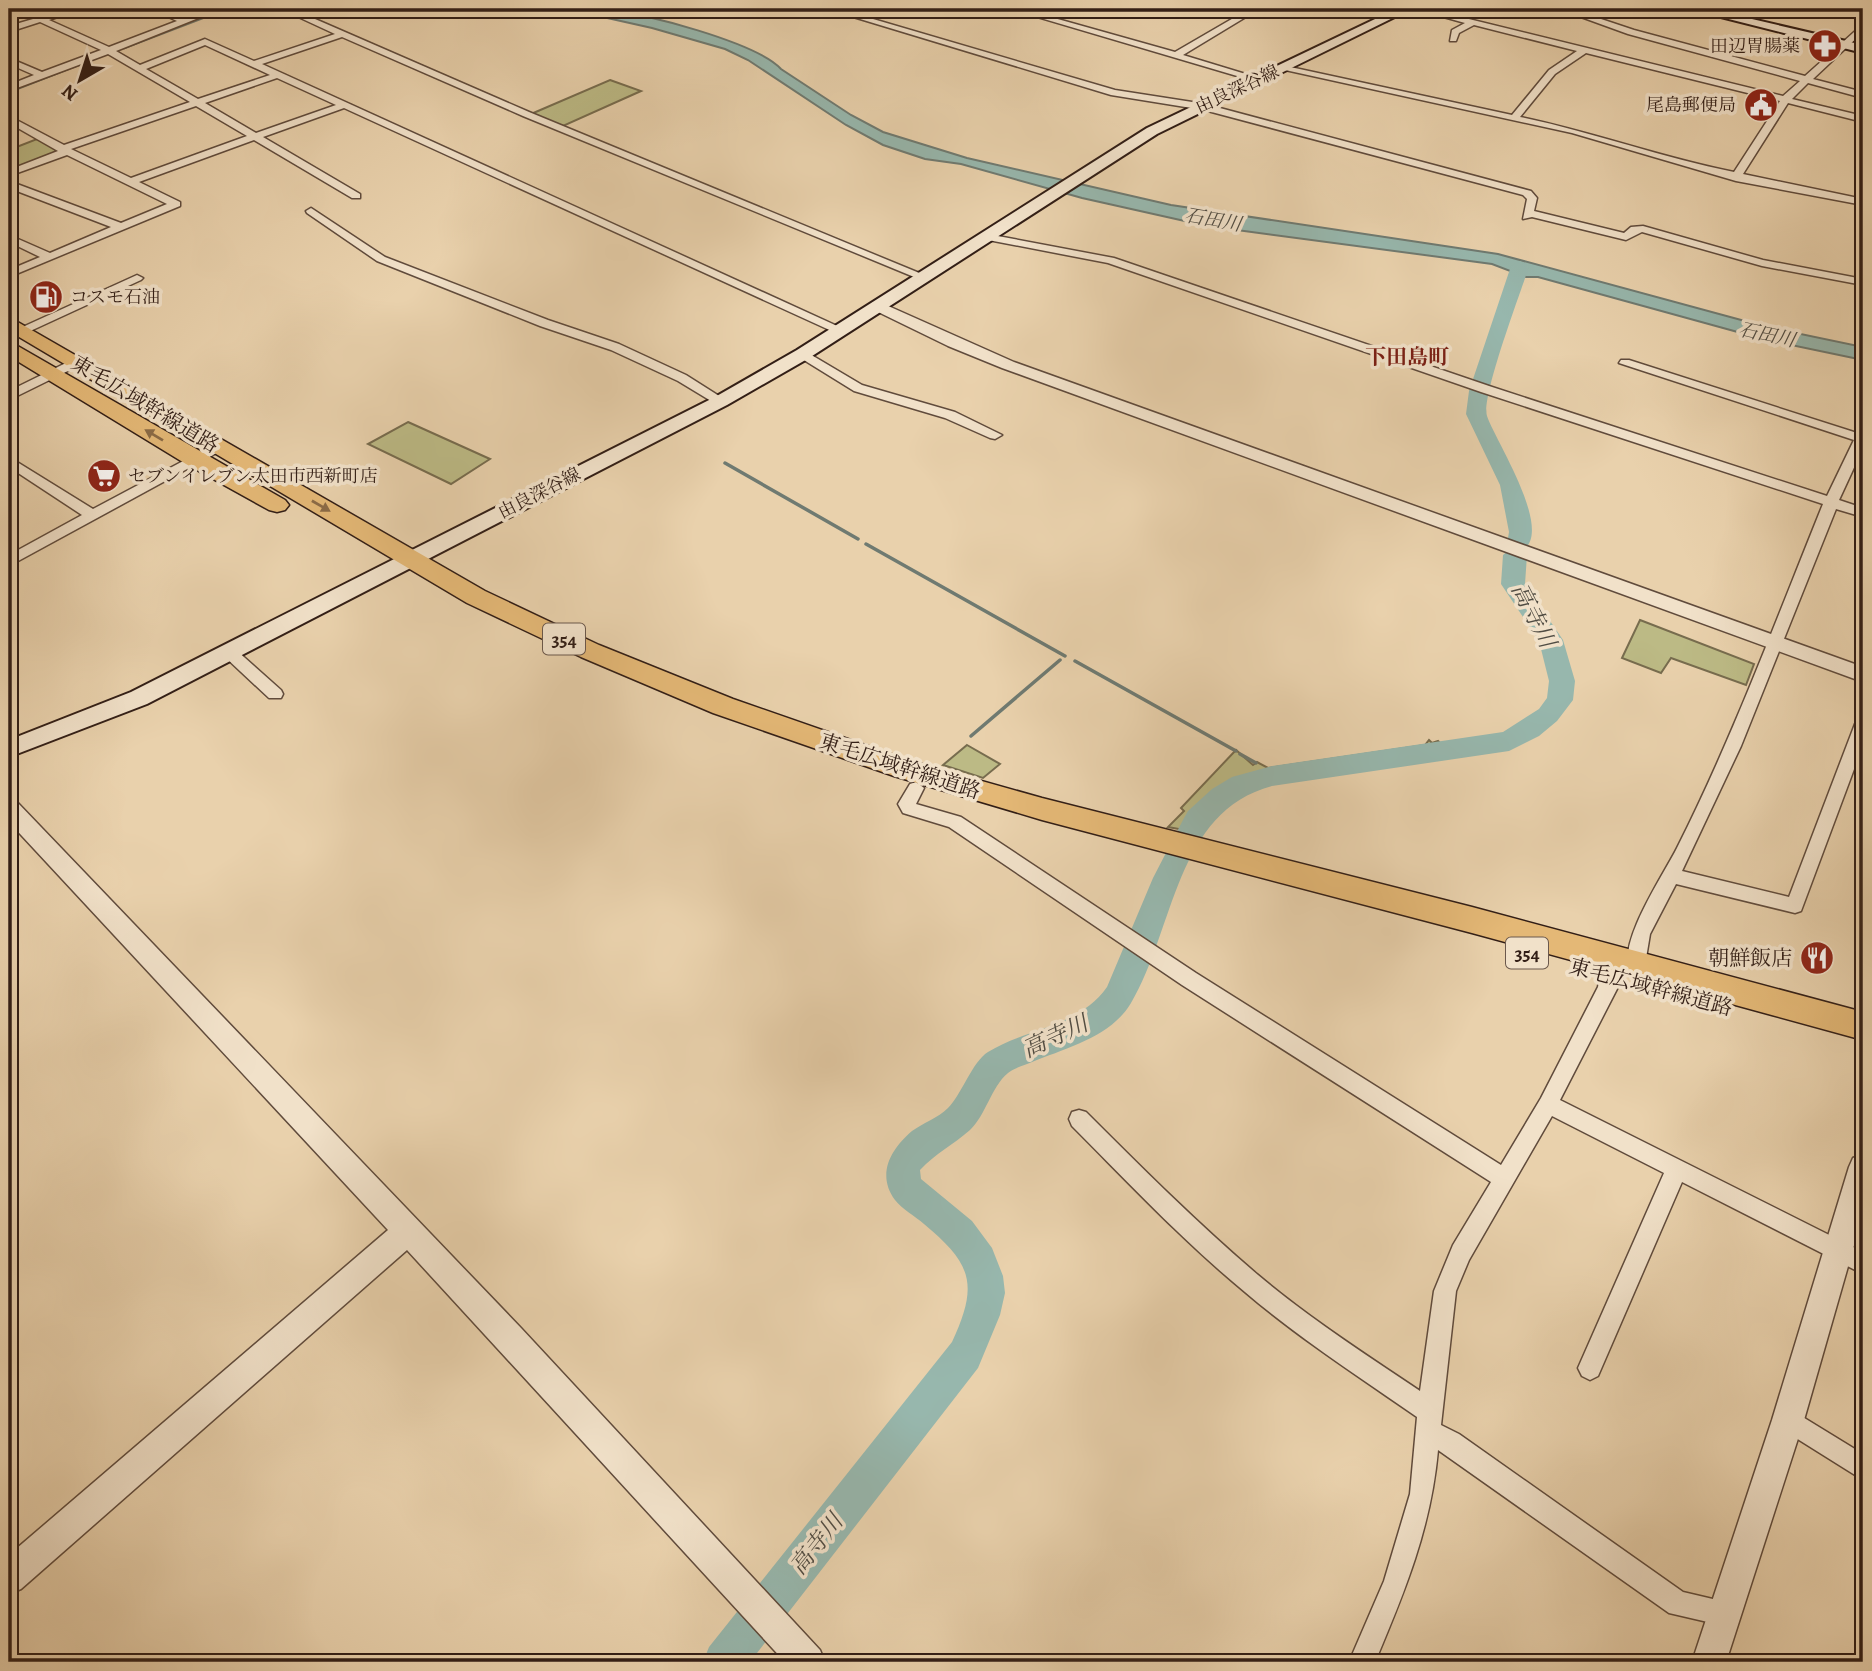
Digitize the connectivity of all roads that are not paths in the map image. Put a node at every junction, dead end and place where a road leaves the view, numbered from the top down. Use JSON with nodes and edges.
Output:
{"nodes":[{"id":1,"x":18,"y":9,"type":"edge"},
{"id":2,"x":76,"y":9,"type":"edge"},
{"id":3,"x":155,"y":9,"type":"edge"},
{"id":4,"x":217,"y":9,"type":"edge"},
{"id":5,"x":285,"y":9,"type":"edge"},
{"id":6,"x":831,"y":9,"type":"edge"},
{"id":7,"x":888,"y":9,"type":"edge"},
{"id":8,"x":1014,"y":9,"type":"edge"},
{"id":9,"x":1255,"y":9,"type":"edge"},
{"id":10,"x":1405,"y":9,"type":"edge"},
{"id":11,"x":1419,"y":9,"type":"edge"},
{"id":12,"x":1563,"y":9,"type":"edge"},
{"id":13,"x":1695,"y":9,"type":"edge"},
{"id":14,"x":1832,"y":9,"type":"edge"},
{"id":15,"x":1863,"y":16,"type":"edge"},
{"id":16,"x":42,"y":19,"type":"junction"},
{"id":17,"x":865,"y":19,"type":"junction"},
{"id":18,"x":185,"y":21,"type":"junction"},
{"id":19,"x":1473,"y":22,"type":"junction"},
{"id":20,"x":1863,"y":27,"type":"edge"},
{"id":21,"x":9,"y":29,"type":"edge"},
{"id":22,"x":340,"y":34,"type":"junction"},
{"id":23,"x":1453,"y":38,"type":"dead end"},
{"id":24,"x":1844,"y":44,"type":"junction"},
{"id":25,"x":1863,"y":49,"type":"edge"},
{"id":26,"x":108,"y":50,"type":"junction"},
{"id":27,"x":1584,"y":50,"type":"junction"},
{"id":28,"x":1177,"y":55,"type":"junction"},
{"id":29,"x":9,"y":61,"type":"edge"},
{"id":30,"x":254,"y":64,"type":"junction"},
{"id":31,"x":140,"y":68,"type":"junction"},
{"id":32,"x":1282,"y":68,"type":"junction"},
{"id":33,"x":41,"y":75,"type":"junction"},
{"id":34,"x":278,"y":75,"type":"junction"},
{"id":35,"x":1257,"y":79,"type":"junction"},
{"id":36,"x":1807,"y":79,"type":"junction"},
{"id":37,"x":9,"y":88,"type":"edge"},
{"id":38,"x":1863,"y":95,"type":"edge"},
{"id":39,"x":1785,"y":100,"type":"junction"},
{"id":40,"x":198,"y":102,"type":"junction"},
{"id":41,"x":344,"y":106,"type":"junction"},
{"id":42,"x":1199,"y":107,"type":"junction"},
{"id":43,"x":1514,"y":118,"type":"junction"},
{"id":44,"x":9,"y":119,"type":"edge"},
{"id":45,"x":1863,"y":119,"type":"edge"},
{"id":46,"x":259,"y":137,"type":"junction"},
{"id":47,"x":64,"y":150,"type":"junction"},
{"id":48,"x":9,"y":173,"type":"edge"},
{"id":49,"x":1736,"y":178,"type":"junction"},
{"id":50,"x":130,"y":181,"type":"junction"},
{"id":51,"x":9,"y":184,"type":"edge"},
{"id":52,"x":356,"y":196,"type":"dead end"},
{"id":53,"x":1863,"y":202,"type":"edge"},
{"id":54,"x":311,"y":211,"type":"dead end"},
{"id":55,"x":121,"y":227,"type":"junction"},
{"id":56,"x":9,"y":237,"type":"edge"},
{"id":57,"x":987,"y":237,"type":"junction"},
{"id":58,"x":49,"y":257,"type":"junction"},
{"id":59,"x":9,"y":274,"type":"edge"},
{"id":60,"x":923,"y":277,"type":"junction"},
{"id":61,"x":138,"y":278,"type":"dead end"},
{"id":62,"x":1863,"y":282,"type":"edge"},
{"id":63,"x":877,"y":306,"type":"junction"},
{"id":64,"x":840,"y":330,"type":"junction"},
{"id":65,"x":13,"y":333,"type":"edge"},
{"id":66,"x":803,"y":354,"type":"junction"},
{"id":67,"x":1625,"y":363,"type":"dead end"},
{"id":68,"x":65,"y":369,"type":"junction"},
{"id":69,"x":9,"y":396,"type":"edge"},
{"id":70,"x":722,"y":401,"type":"junction"},
{"id":71,"x":995,"y":435,"type":"dead end"},
{"id":72,"x":1862,"y":436,"type":"edge"},
{"id":73,"x":206,"y":453,"type":"junction"},
{"id":74,"x":9,"y":461,"type":"edge"},
{"id":75,"x":1831,"y":503,"type":"junction"},
{"id":76,"x":1863,"y":513,"type":"edge"},
{"id":77,"x":92,"y":515,"type":"junction"},
{"id":78,"x":9,"y":561,"type":"edge"},
{"id":79,"x":402,"y":563,"type":"junction"},
{"id":80,"x":1774,"y":643,"type":"junction"},
{"id":81,"x":230,"y":653,"type":"junction"},
{"id":82,"x":1863,"y":675,"type":"edge"},
{"id":83,"x":275,"y":694,"type":"dead end"},
{"id":84,"x":1863,"y":724,"type":"edge"},
{"id":85,"x":9,"y":749,"type":"edge"},
{"id":86,"x":916,"y":788,"type":"junction"},
{"id":87,"x":9,"y":808,"type":"edge"},
{"id":88,"x":1179,"y":853,"type":"junction"},
{"id":89,"x":1672,"y":876,"type":"junction"},
{"id":90,"x":1622,"y":969,"type":"junction"},
{"id":91,"x":1863,"y":1026,"type":"edge"},
{"id":92,"x":1863,"y":1045,"type":"edge"},
{"id":93,"x":1548,"y":1104,"type":"junction"},
{"id":94,"x":1079,"y":1119,"type":"dead end"},
{"id":95,"x":1863,"y":1167,"type":"edge"},
{"id":96,"x":1677,"y":1169,"type":"junction"},
{"id":97,"x":1504,"y":1179,"type":"junction"},
{"id":98,"x":407,"y":1232,"type":"junction"},
{"id":99,"x":1851,"y":1257,"type":"edge"},
{"id":100,"x":1590,"y":1368,"type":"dead end"},
{"id":101,"x":1788,"y":1420,"type":"junction"},
{"id":102,"x":1429,"y":1421,"type":"junction"},
{"id":103,"x":1863,"y":1468,"type":"edge"},
{"id":104,"x":9,"y":1577,"type":"edge"},
{"id":105,"x":1725,"y":1612,"type":"junction"},
{"id":106,"x":808,"y":1662,"type":"edge"},
{"id":107,"x":1362,"y":1662,"type":"edge"},
{"id":108,"x":1709,"y":1662,"type":"edge"}],
"edges":[{"from":1,"to":16,"type":"street"},
{"from":2,"to":16,"type":"street"},
{"from":3,"to":18,"type":"street"},
{"from":4,"to":18,"type":"street"},
{"from":5,"to":22,"type":"street"},
{"from":6,"to":17,"type":"street"},
{"from":7,"to":17,"type":"street"},
{"from":8,"to":28,"type":"street"},
{"from":9,"to":28,"type":"street"},
{"from":10,"to":32,"type":"main road","name":"由良深谷線"},
{"from":11,"to":19,"type":"street"},
{"from":12,"to":36,"type":"street"},
{"from":13,"to":24,"type":"main road"},
{"from":14,"to":15,"type":"street"},
{"from":16,"to":21,"type":"street"},
{"from":16,"to":26,"type":"street"},
{"from":17,"to":42,"type":"street"},
{"from":18,"to":26,"type":"street"},
{"from":19,"to":23,"type":"street"},
{"from":19,"to":27,"type":"street"},
{"from":20,"to":24,"type":"street"},
{"from":22,"to":30,"type":"street"},
{"from":22,"to":60,"type":"street"},
{"from":24,"to":25,"type":"main road"},
{"from":24,"to":36,"type":"street"},
{"from":26,"to":31,"type":"street"},
{"from":26,"to":33,"type":"street"},
{"from":27,"to":39,"type":"street"},
{"from":27,"to":43,"type":"street"},
{"from":28,"to":35,"type":"street"},
{"from":29,"to":33,"type":"street"},
{"from":30,"to":31,"type":"street"},
{"from":30,"to":34,"type":"street"},
{"from":31,"to":40,"type":"street"},
{"from":32,"to":35,"type":"main road","name":"由良深谷線"},
{"from":32,"to":43,"type":"street"},
{"from":33,"to":37,"type":"street"},
{"from":34,"to":40,"type":"street"},
{"from":34,"to":41,"type":"street"},
{"from":35,"to":42,"type":"main road","name":"由良深谷線"},
{"from":36,"to":38,"type":"street"},
{"from":36,"to":39,"type":"street"},
{"from":39,"to":45,"type":"street"},
{"from":39,"to":49,"type":"street"},
{"from":40,"to":46,"type":"street"},
{"from":40,"to":47,"type":"street"},
{"from":41,"to":46,"type":"street"},
{"from":41,"to":64,"type":"street"},
{"from":42,"to":57,"type":"main road","name":"由良深谷線"},
{"from":42,"to":62,"type":"street"},
{"from":43,"to":49,"type":"street"},
{"from":44,"to":47,"type":"street"},
{"from":46,"to":50,"type":"street"},
{"from":46,"to":52,"type":"street"},
{"from":47,"to":48,"type":"street"},
{"from":47,"to":50,"type":"street"},
{"from":49,"to":53,"type":"street"},
{"from":50,"to":55,"type":"street"},
{"from":51,"to":55,"type":"street"},
{"from":54,"to":70,"type":"street"},
{"from":55,"to":58,"type":"street"},
{"from":56,"to":58,"type":"street"},
{"from":57,"to":60,"type":"main road","name":"由良深谷線"},
{"from":57,"to":75,"type":"street"},
{"from":58,"to":59,"type":"street"},
{"from":60,"to":63,"type":"main road","name":"由良深谷線"},
{"from":61,"to":65,"type":"street"},
{"from":63,"to":64,"type":"main road","name":"由良深谷線"},
{"from":63,"to":80,"type":"street"},
{"from":64,"to":66,"type":"main road","name":"由良深谷線"},
{"from":65,"to":68,"type":"highway","name":"東毛広域幹線道路","number":"354"},
{"from":66,"to":70,"type":"main road","name":"由良深谷線"},
{"from":66,"to":71,"type":"street"},
{"from":67,"to":72,"type":"street"},
{"from":68,"to":69,"type":"street"},
{"from":68,"to":73,"type":"highway","name":"東毛広域幹線道路","number":"354"},
{"from":70,"to":79,"type":"main road","name":"由良深谷線"},
{"from":72,"to":75,"type":"street"},
{"from":73,"to":77,"type":"street"},
{"from":73,"to":79,"type":"highway","name":"東毛広域幹線道路","number":"354"},
{"from":74,"to":77,"type":"street"},
{"from":75,"to":76,"type":"street"},
{"from":75,"to":80,"type":"street"},
{"from":77,"to":78,"type":"street"},
{"from":79,"to":81,"type":"main road","name":"由良深谷線"},
{"from":79,"to":86,"type":"highway","name":"東毛広域幹線道路","number":"354"},
{"from":79,"to":88,"type":"highway","name":"東毛広域幹線道路","number":"354"},
{"from":80,"to":82,"type":"street"},
{"from":80,"to":89,"type":"street"},
{"from":81,"to":83,"type":"street"},
{"from":81,"to":85,"type":"main road","name":"由良深谷線"},
{"from":84,"to":89,"type":"street"},
{"from":86,"to":88,"type":"highway","name":"東毛広域幹線道路","number":"354"},
{"from":86,"to":97,"type":"street"},
{"from":87,"to":98,"type":"street"},
{"from":88,"to":90,"type":"highway","name":"東毛広域幹線道路","number":"354"},
{"from":89,"to":90,"type":"street"},
{"from":90,"to":91,"type":"highway","name":"東毛広域幹線道路","number":"354"},
{"from":90,"to":92,"type":"highway","name":"東毛広域幹線道路","number":"354"},
{"from":90,"to":93,"type":"street"},
{"from":93,"to":96,"type":"street"},
{"from":93,"to":97,"type":"street"},
{"from":94,"to":102,"type":"street"},
{"from":95,"to":99,"type":"street"},
{"from":96,"to":99,"type":"street"},
{"from":96,"to":100,"type":"street"},
{"from":97,"to":102,"type":"street"},
{"from":98,"to":104,"type":"street"},
{"from":98,"to":106,"type":"street"},
{"from":99,"to":101,"type":"street"},
{"from":101,"to":103,"type":"street"},
{"from":101,"to":105,"type":"street"},
{"from":102,"to":105,"type":"street"},
{"from":102,"to":107,"type":"street"},
{"from":105,"to":108,"type":"street"}]}
